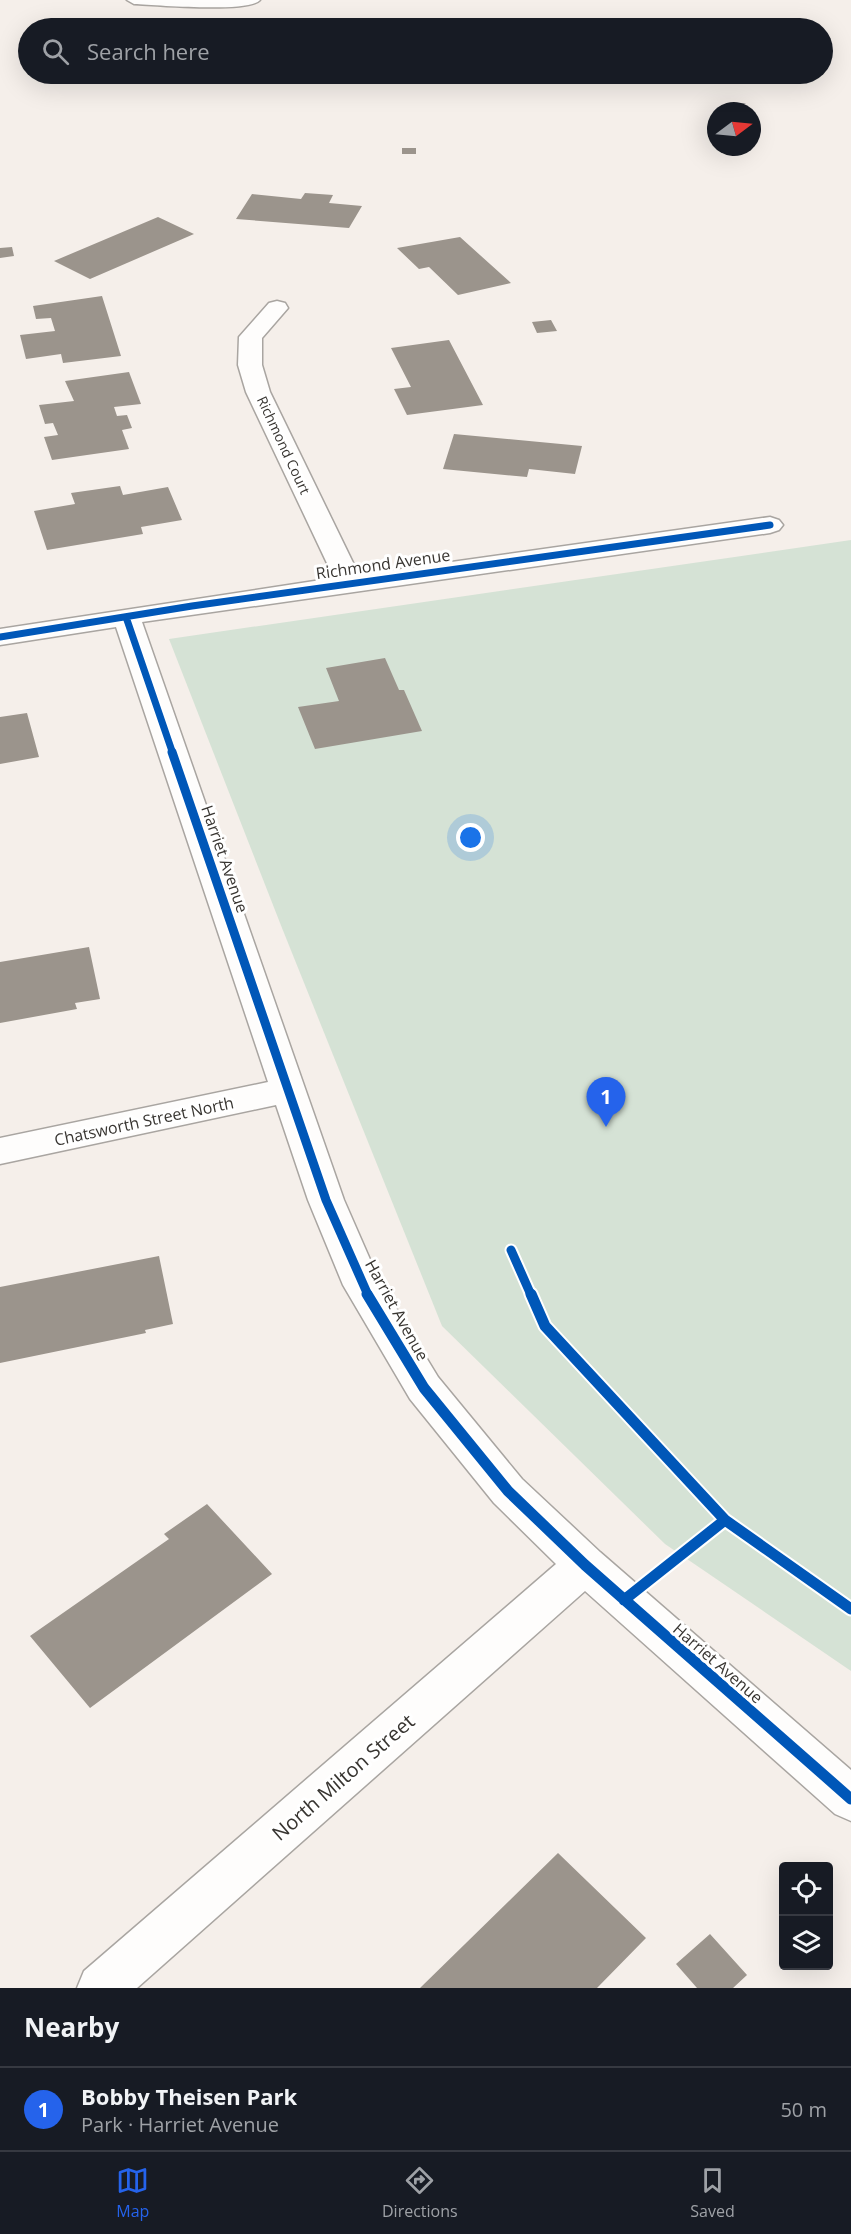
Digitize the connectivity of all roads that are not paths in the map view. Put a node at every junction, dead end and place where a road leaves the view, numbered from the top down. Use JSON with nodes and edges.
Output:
{"nodes":[{"id":1,"x":134,"y":0,"type":"edge"},
{"id":2,"x":253,"y":0,"type":"edge"},
{"id":3,"x":277,"y":308,"type":"dead end"},
{"id":4,"x":770,"y":525,"type":"dead end"},
{"id":5,"x":350,"y":584,"type":"junction"},
{"id":6,"x":126,"y":617,"type":"junction"},
{"id":7,"x":0,"y":638,"type":"edge"},
{"id":8,"x":288,"y":1090,"type":"junction"},
{"id":9,"x":0,"y":1151,"type":"edge"},
{"id":10,"x":585,"y":1565,"type":"junction"},
{"id":11,"x":851,"y":1799,"type":"edge"},
{"id":12,"x":101,"y":1988,"type":"edge"}],
"edges":[{"from":1,"to":2,"type":"lane"},
{"from":3,"to":5,"type":"street","name":"Richmond Court"},
{"from":4,"to":5,"type":"street","name":"Richmond Avenue"},
{"from":5,"to":6,"type":"street","name":"Richmond Avenue"},
{"from":6,"to":7,"type":"street","name":"Richmond Avenue"},
{"from":6,"to":8,"type":"street","name":"Harriet Avenue"},
{"from":8,"to":9,"type":"street","name":"Chatsworth Street North"},
{"from":8,"to":10,"type":"street","name":"Harriet Avenue"},
{"from":10,"to":11,"type":"street","name":"Harriet Avenue"},
{"from":10,"to":12,"type":"street","name":"North Milton Street"}]}
